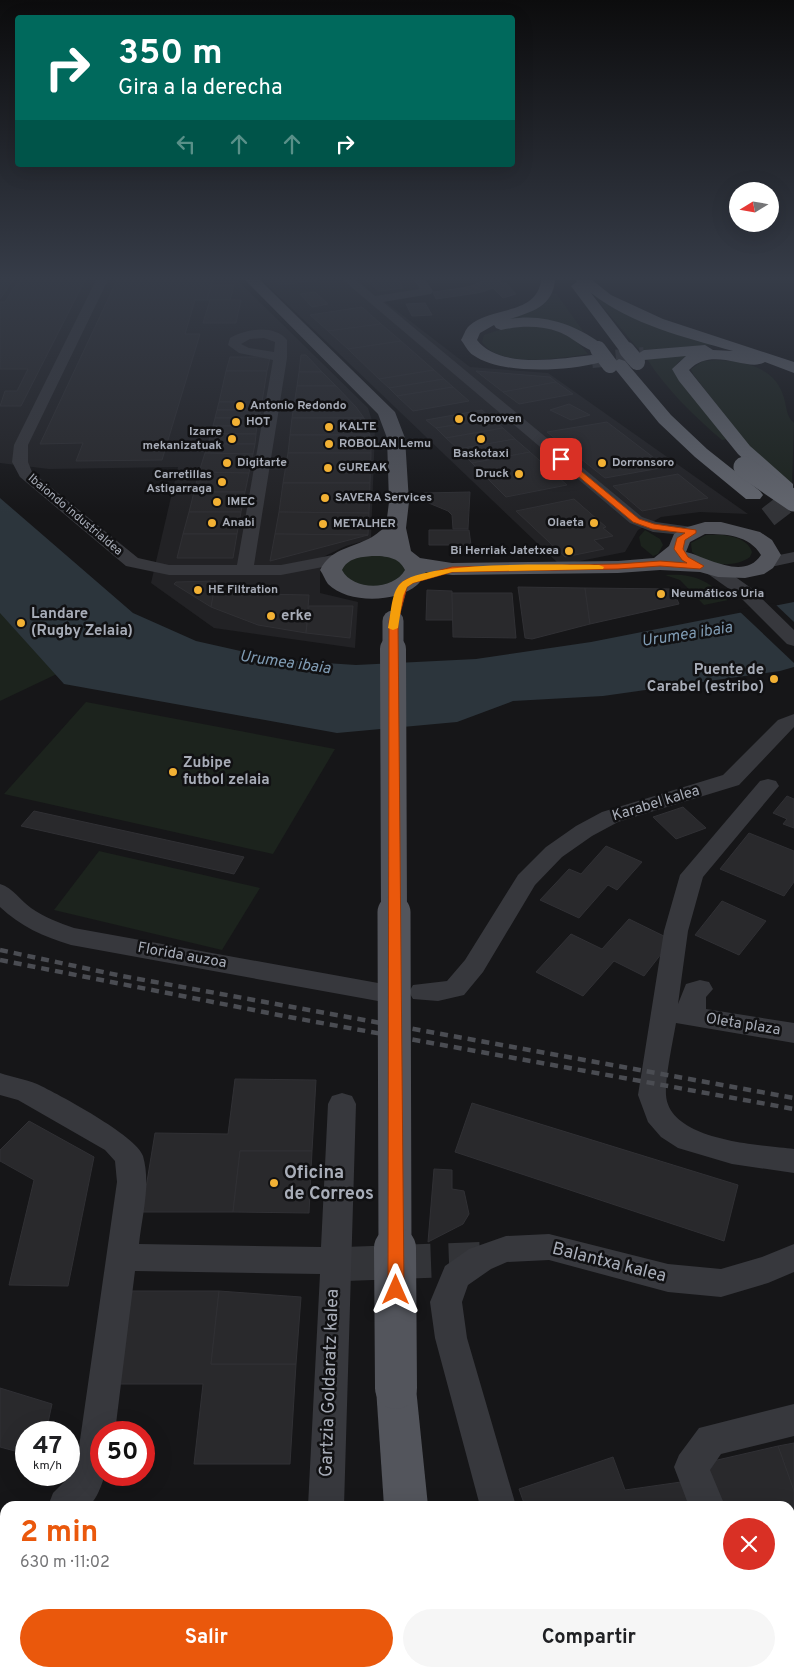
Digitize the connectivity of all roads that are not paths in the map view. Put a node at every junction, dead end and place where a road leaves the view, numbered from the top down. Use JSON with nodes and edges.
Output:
{"nodes":[{"id":1,"x":64,"y":358,"type":"edge"},
{"id":2,"x":280,"y":358,"type":"dead end"},
{"id":3,"x":333,"y":358,"type":"edge"},
{"id":4,"x":442,"y":358,"type":"edge"},
{"id":5,"x":489,"y":358,"type":"edge"},
{"id":6,"x":603,"y":358,"type":"tunnel mouth"},
{"id":7,"x":618,"y":358,"type":"edge"},
{"id":8,"x":619,"y":358,"type":"tunnel mouth"},
{"id":9,"x":692,"y":358,"type":"edge"},
{"id":10,"x":758,"y":358,"type":"edge"},
{"id":11,"x":764,"y":359,"type":"junction"},
{"id":12,"x":794,"y":368,"type":"edge"},
{"id":13,"x":794,"y":387,"type":"edge"},
{"id":14,"x":666,"y":394,"type":"dead end"},
{"id":15,"x":685,"y":426,"type":"junction"},
{"id":16,"x":751,"y":466,"type":"junction"},
{"id":17,"x":794,"y":493,"type":"edge"},
{"id":18,"x":794,"y":501,"type":"edge"},
{"id":19,"x":794,"y":520,"type":"edge"},
{"id":20,"x":396,"y":528,"type":"junction"},
{"id":21,"x":763,"y":539,"type":"junction"},
{"id":22,"x":683,"y":542,"type":"junction"},
{"id":23,"x":347,"y":556,"type":"junction"},
{"id":24,"x":794,"y":556,"type":"edge"},
{"id":25,"x":660,"y":564,"type":"junction"},
{"id":26,"x":707,"y":568,"type":"junction"},
{"id":27,"x":245,"y":570,"type":"junction"},
{"id":28,"x":286,"y":570,"type":"junction"},
{"id":29,"x":407,"y":571,"type":"junction"},
{"id":30,"x":337,"y":581,"type":"junction"},
{"id":31,"x":744,"y":582,"type":"junction"},
{"id":32,"x":362,"y":591,"type":"junction"},
{"id":33,"x":393,"y":621,"type":"junction"},
{"id":34,"x":794,"y":640,"type":"edge"},
{"id":35,"x":794,"y":720,"type":"edge"},
{"id":36,"x":768,"y":786,"type":"dead end"},
{"id":37,"x":0,"y":892,"type":"edge"},
{"id":38,"x":700,"y":989,"type":"dead end"},
{"id":39,"x":378,"y":992,"type":"dead end"},
{"id":40,"x":422,"y":992,"type":"dead end"},
{"id":41,"x":663,"y":1011,"type":"junction"},
{"id":42,"x":694,"y":1016,"type":"junction"},
{"id":43,"x":794,"y":1033,"type":"edge"},
{"id":44,"x":0,"y":1084,"type":"edge"},
{"id":45,"x":342,"y":1104,"type":"dead end"},
{"id":46,"x":794,"y":1161,"type":"edge"},
{"id":47,"x":123,"y":1257,"type":"junction"},
{"id":48,"x":794,"y":1257,"type":"edge"},
{"id":49,"x":334,"y":1261,"type":"junction"},
{"id":50,"x":794,"y":1420,"type":"edge"},
{"id":51,"x":70,"y":1501,"type":"edge"},
{"id":52,"x":326,"y":1501,"type":"edge"},
{"id":53,"x":406,"y":1501,"type":"edge"},
{"id":54,"x":497,"y":1501,"type":"edge"},
{"id":55,"x":704,"y":1501,"type":"edge"}],
"edges":[{"from":1,"to":27,"type":"street","name":"Ibaiondo industrialdea"},
{"from":2,"to":27,"type":"street"},
{"from":3,"to":20,"type":"main road"},
{"from":4,"to":22,"type":"street"},
{"from":5,"to":6,"type":"highway"},
{"from":7,"to":15,"type":"highway"},
{"from":8,"to":14,"type":"highway"},
{"from":9,"to":16,"type":"highway"},
{"from":10,"to":11,"type":"highway"},
{"from":11,"to":12,"type":"highway"},
{"from":11,"to":13,"type":"highway"},
{"from":15,"to":16,"type":"highway"},
{"from":15,"to":19,"type":"highway"},
{"from":16,"to":17,"type":"highway"},
{"from":16,"to":18,"type":"highway","bridge":true},
{"from":20,"to":23,"type":"main road"},
{"from":20,"to":29,"type":"main road"},
{"from":21,"to":22,"type":"main road"},
{"from":21,"to":24,"type":"street"},
{"from":21,"to":31,"type":"main road"},
{"from":22,"to":25,"type":"main road"},
{"from":22,"to":26,"type":"main road"},
{"from":23,"to":28,"type":"street"},
{"from":23,"to":29,"type":"main road"},
{"from":23,"to":30,"type":"main road"},
{"from":25,"to":26,"type":"main road"},
{"from":25,"to":29,"type":"main road"},
{"from":26,"to":31,"type":"main road"},
{"from":27,"to":28,"type":"street","name":"Ibaiondo industrialdea"},
{"from":28,"to":30,"type":"street"},
{"from":29,"to":32,"type":"main road"},
{"from":29,"to":33,"type":"main road"},
{"from":30,"to":32,"type":"main road"},
{"from":31,"to":34,"type":"street"},
{"from":32,"to":33,"type":"main road"},
{"from":33,"to":53,"type":"main road","bridge":true},
{"from":35,"to":40,"type":"street","name":"Karabel kalea"},
{"from":36,"to":41,"type":"street"},
{"from":37,"to":39,"type":"street","name":"Florida auzoa"},
{"from":38,"to":42,"type":"street","name":"Oleta plaza"},
{"from":41,"to":42,"type":"street"},
{"from":41,"to":46,"type":"street"},
{"from":42,"to":43,"type":"street","name":"Oleta plaza"},
{"from":44,"to":47,"type":"street"},
{"from":45,"to":49,"type":"street","name":"Gartzia Goldaratz kalea"},
{"from":47,"to":49,"type":"street"},
{"from":47,"to":51,"type":"street"},
{"from":48,"to":54,"type":"street","name":"Balantxa kalea"},
{"from":49,"to":52,"type":"street","name":"Gartzia Goldaratz kalea"},
{"from":50,"to":55,"type":"street"}]}
